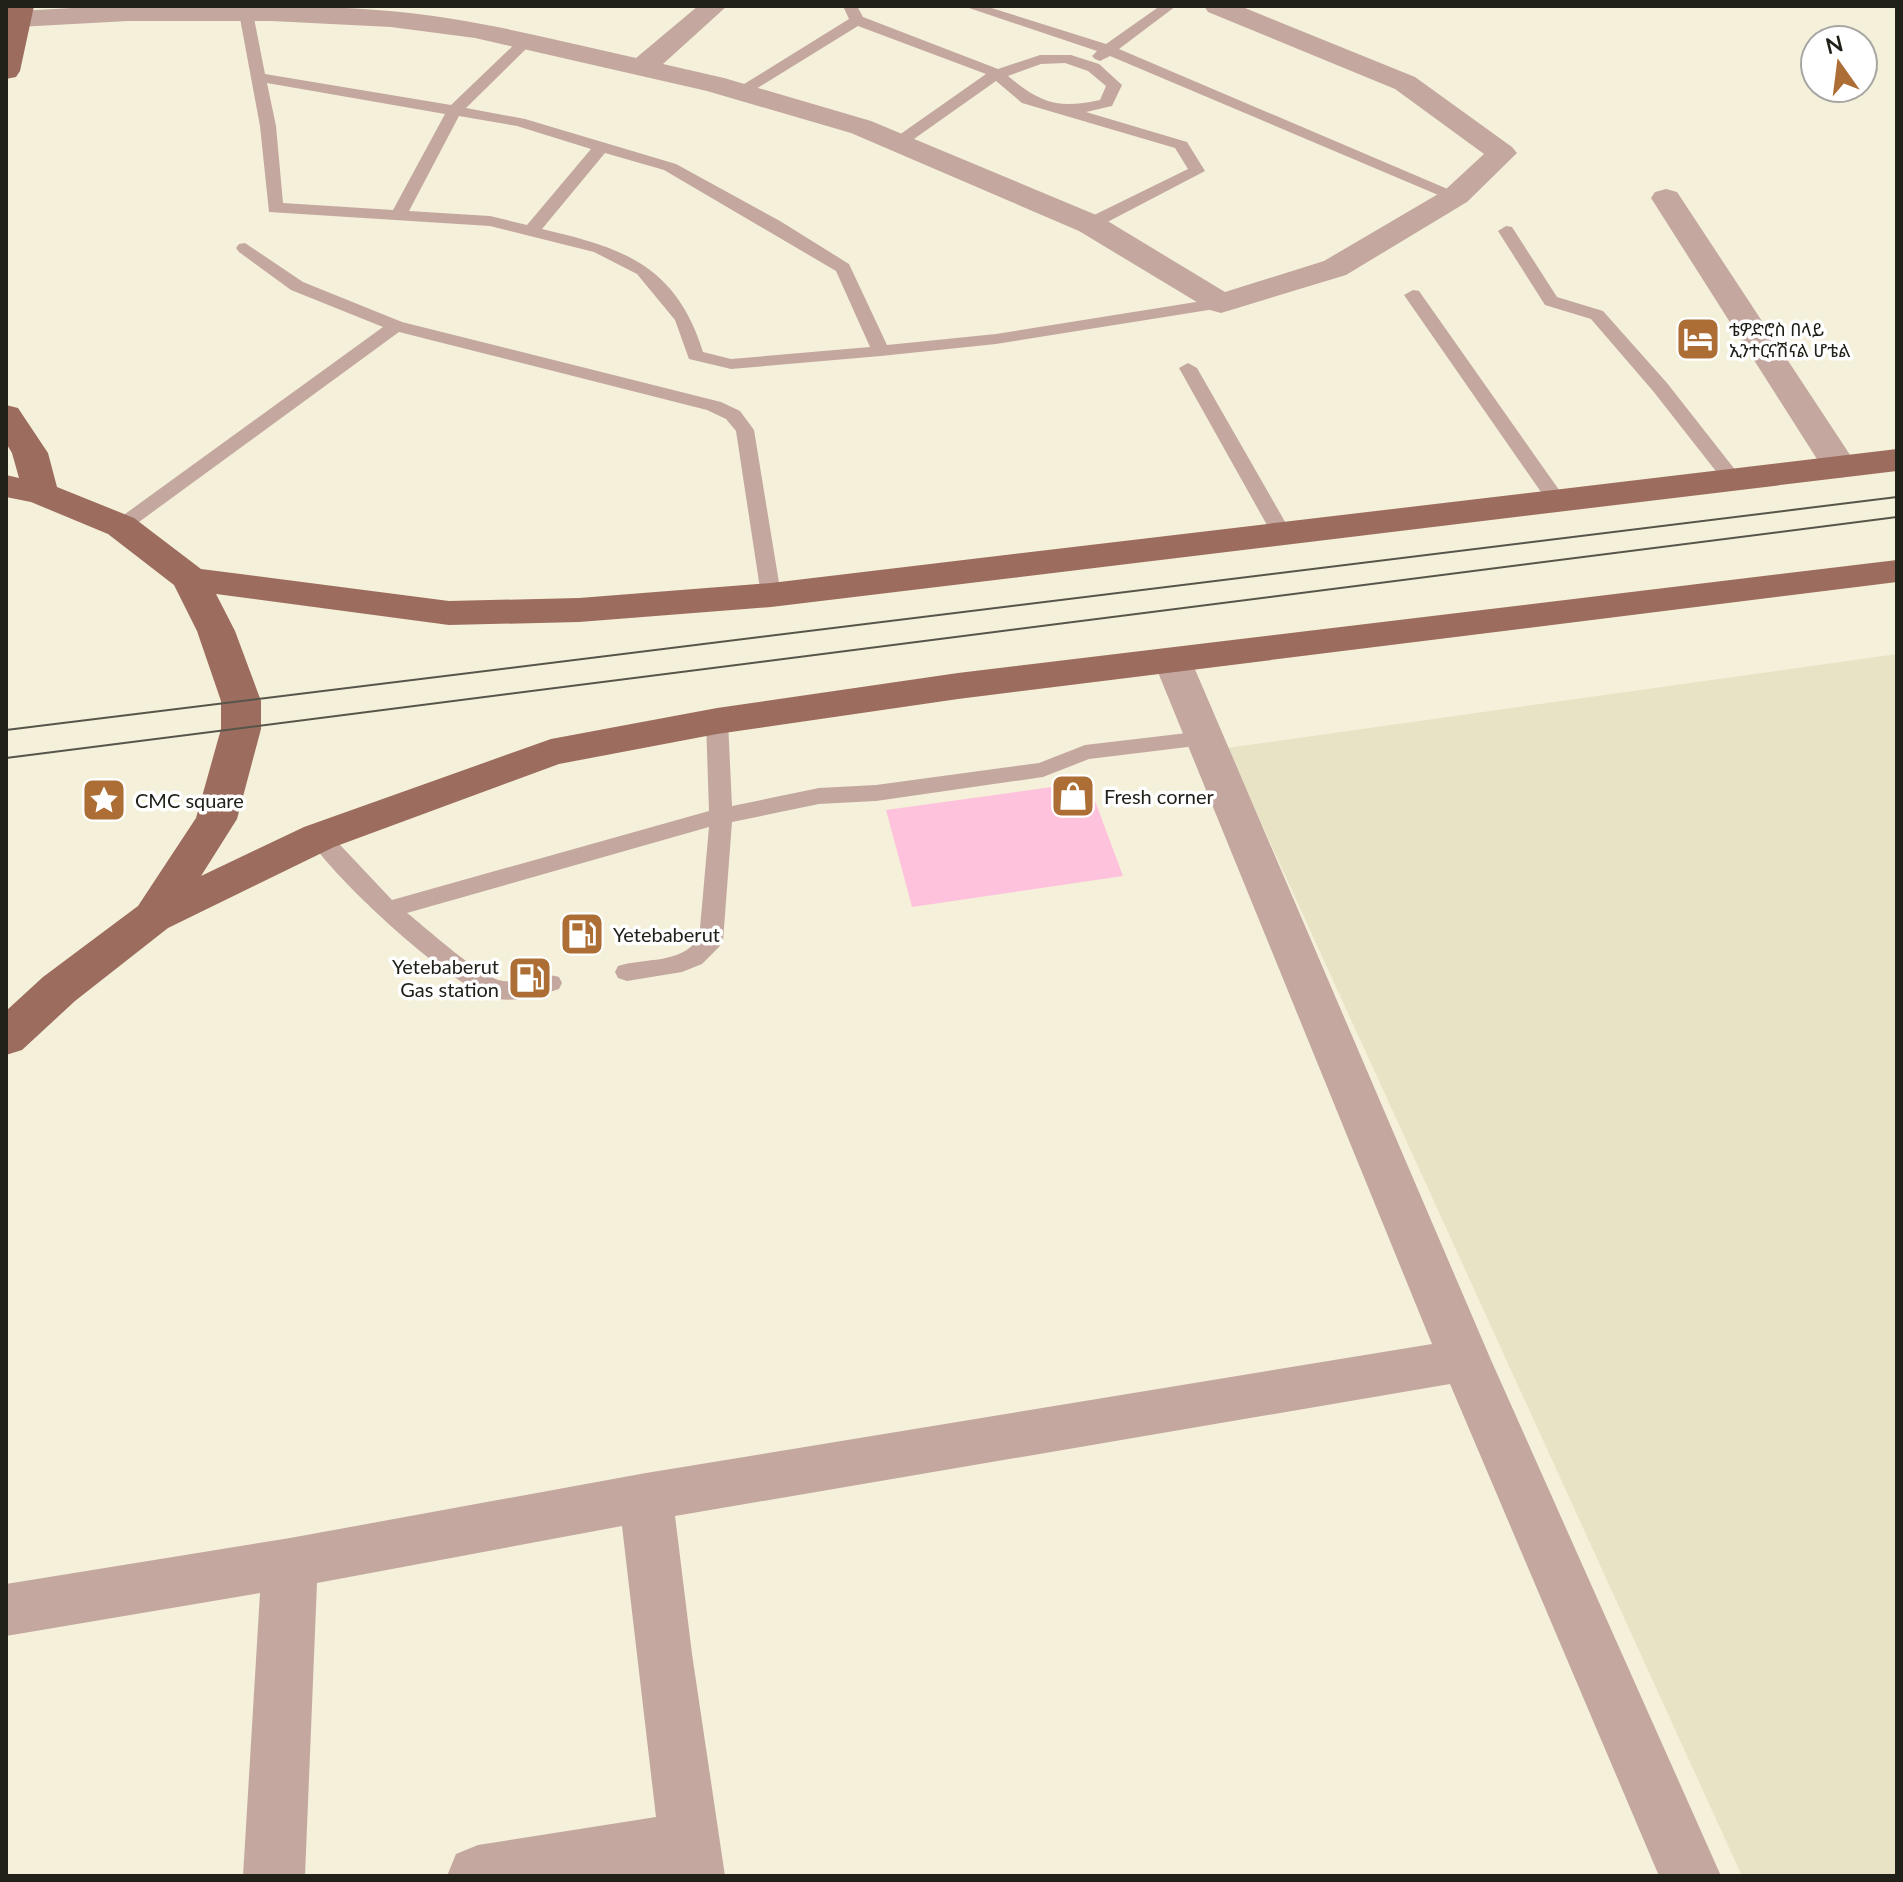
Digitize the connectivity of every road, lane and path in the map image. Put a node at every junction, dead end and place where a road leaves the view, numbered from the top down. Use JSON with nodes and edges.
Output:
{"nodes":[{"id":1,"x":714,"y":6,"type":"edge"},
{"id":2,"x":970,"y":6,"type":"edge"},
{"id":3,"x":1169,"y":6,"type":"edge"},
{"id":4,"x":1217,"y":6,"type":"edge"},
{"id":5,"x":19,"y":12,"type":"edge"},
{"id":6,"x":246,"y":13,"type":"junction"},
{"id":7,"x":854,"y":13,"type":"edge"},
{"id":8,"x":525,"y":42,"type":"junction"},
{"id":9,"x":1109,"y":50,"type":"junction"},
{"id":10,"x":1088,"y":65,"type":"junction"},
{"id":11,"x":641,"y":68,"type":"junction"},
{"id":12,"x":6,"y":71,"type":"edge"},
{"id":13,"x":996,"y":73,"type":"junction"},
{"id":14,"x":259,"y":77,"type":"junction"},
{"id":15,"x":741,"y":92,"type":"junction"},
{"id":16,"x":454,"y":111,"type":"junction"},
{"id":17,"x":1068,"y":111,"type":"junction"},
{"id":18,"x":898,"y":143,"type":"junction"},
{"id":19,"x":601,"y":147,"type":"junction"},
{"id":20,"x":1456,"y":196,"type":"junction"},
{"id":21,"x":1666,"y":198,"type":"dead end"},
{"id":22,"x":399,"y":214,"type":"junction"},
{"id":23,"x":1090,"y":224,"type":"junction"},
{"id":24,"x":531,"y":231,"type":"junction"},
{"id":25,"x":1506,"y":231,"type":"dead end"},
{"id":26,"x":245,"y":248,"type":"dead end"},
{"id":27,"x":1413,"y":295,"type":"dead end"},
{"id":28,"x":1221,"y":303,"type":"junction"},
{"id":29,"x":396,"y":326,"type":"junction"},
{"id":30,"x":881,"y":351,"type":"junction"},
{"id":31,"x":1188,"y":368,"type":"dead end"},
{"id":32,"x":6,"y":415,"type":"edge"},
{"id":33,"x":1897,"y":460,"type":"edge"},
{"id":34,"x":1840,"y":467,"type":"junction"},
{"id":35,"x":1733,"y":480,"type":"junction"},
{"id":36,"x":6,"y":486,"type":"edge"},
{"id":37,"x":41,"y":493,"type":"junction"},
{"id":38,"x":1557,"y":501,"type":"junction"},
{"id":39,"x":121,"y":526,"type":"junction"},
{"id":40,"x":1282,"y":534,"type":"junction"},
{"id":41,"x":1897,"y":571,"type":"edge"},
{"id":42,"x":190,"y":579,"type":"junction"},
{"id":43,"x":771,"y":595,"type":"junction"},
{"id":44,"x":1172,"y":660,"type":"junction"},
{"id":45,"x":717,"y":721,"type":"junction"},
{"id":46,"x":1204,"y":738,"type":"junction"},
{"id":47,"x":721,"y":816,"type":"junction"},
{"id":48,"x":319,"y":837,"type":"junction"},
{"id":49,"x":387,"y":910,"type":"junction"},
{"id":50,"x":153,"y":917,"type":"junction"},
{"id":51,"x":627,"y":972,"type":"dead end"},
{"id":52,"x":550,"y":983,"type":"dead end"},
{"id":53,"x":6,"y":1038,"type":"edge"},
{"id":54,"x":1465,"y":1360,"type":"junction"},
{"id":55,"x":646,"y":1497,"type":"junction"},
{"id":56,"x":290,"y":1563,"type":"junction"},
{"id":57,"x":6,"y":1610,"type":"edge"},
{"id":58,"x":692,"y":1859,"type":"edge"},
{"id":59,"x":274,"y":1876,"type":"edge"},
{"id":60,"x":478,"y":1876,"type":"edge"},
{"id":61,"x":1690,"y":1876,"type":"edge"}],
"edges":[{"from":1,"to":11,"type":"street"},
{"from":2,"to":9,"type":"lane"},
{"from":3,"to":9,"type":"lane"},
{"from":4,"to":20,"type":"street"},
{"from":5,"to":6,"type":"street"},
{"from":5,"to":12,"type":"main road"},
{"from":6,"to":8,"type":"street"},
{"from":6,"to":14,"type":"lane"},
{"from":7,"to":13,"type":"lane"},
{"from":7,"to":15,"type":"lane"},
{"from":8,"to":11,"type":"street"},
{"from":8,"to":16,"type":"lane"},
{"from":9,"to":10,"type":"lane"},
{"from":9,"to":20,"type":"lane"},
{"from":10,"to":13,"type":"lane"},
{"from":10,"to":17,"type":"lane"},
{"from":11,"to":15,"type":"street"},
{"from":13,"to":17,"type":"lane"},
{"from":13,"to":18,"type":"lane"},
{"from":14,"to":16,"type":"lane"},
{"from":14,"to":22,"type":"lane"},
{"from":15,"to":18,"type":"street"},
{"from":16,"to":19,"type":"lane"},
{"from":16,"to":22,"type":"lane"},
{"from":17,"to":23,"type":"lane"},
{"from":18,"to":23,"type":"street"},
{"from":19,"to":24,"type":"lane"},
{"from":19,"to":30,"type":"lane"},
{"from":20,"to":28,"type":"street"},
{"from":21,"to":34,"type":"street"},
{"from":22,"to":24,"type":"lane"},
{"from":23,"to":28,"type":"street"},
{"from":24,"to":30,"type":"lane"},
{"from":25,"to":35,"type":"lane"},
{"from":26,"to":29,"type":"lane"},
{"from":27,"to":38,"type":"lane"},
{"from":28,"to":30,"type":"lane"},
{"from":29,"to":39,"type":"lane"},
{"from":29,"to":43,"type":"lane"},
{"from":31,"to":40,"type":"lane"},
{"from":32,"to":37,"type":"main road"},
{"from":33,"to":34,"type":"main road"},
{"from":34,"to":35,"type":"main road"},
{"from":35,"to":38,"type":"main road"},
{"from":36,"to":37,"type":"main road"},
{"from":37,"to":39,"type":"main road"},
{"from":38,"to":40,"type":"main road"},
{"from":39,"to":42,"type":"main road"},
{"from":40,"to":43,"type":"main road"},
{"from":41,"to":44,"type":"main road"},
{"from":42,"to":43,"type":"main road"},
{"from":42,"to":50,"type":"main road"},
{"from":44,"to":45,"type":"main road"},
{"from":44,"to":46,"type":"street"},
{"from":45,"to":47,"type":"lane"},
{"from":45,"to":48,"type":"main road"},
{"from":46,"to":47,"type":"lane"},
{"from":46,"to":54,"type":"street"},
{"from":47,"to":49,"type":"lane"},
{"from":47,"to":51,"type":"lane"},
{"from":48,"to":49,"type":"lane"},
{"from":48,"to":50,"type":"main road"},
{"from":49,"to":52,"type":"lane"},
{"from":50,"to":53,"type":"main road"},
{"from":54,"to":55,"type":"street"},
{"from":54,"to":61,"type":"street"},
{"from":55,"to":56,"type":"street"},
{"from":55,"to":58,"type":"street"},
{"from":56,"to":57,"type":"street"},
{"from":56,"to":59,"type":"street"},
{"from":58,"to":60,"type":"street"}]}
